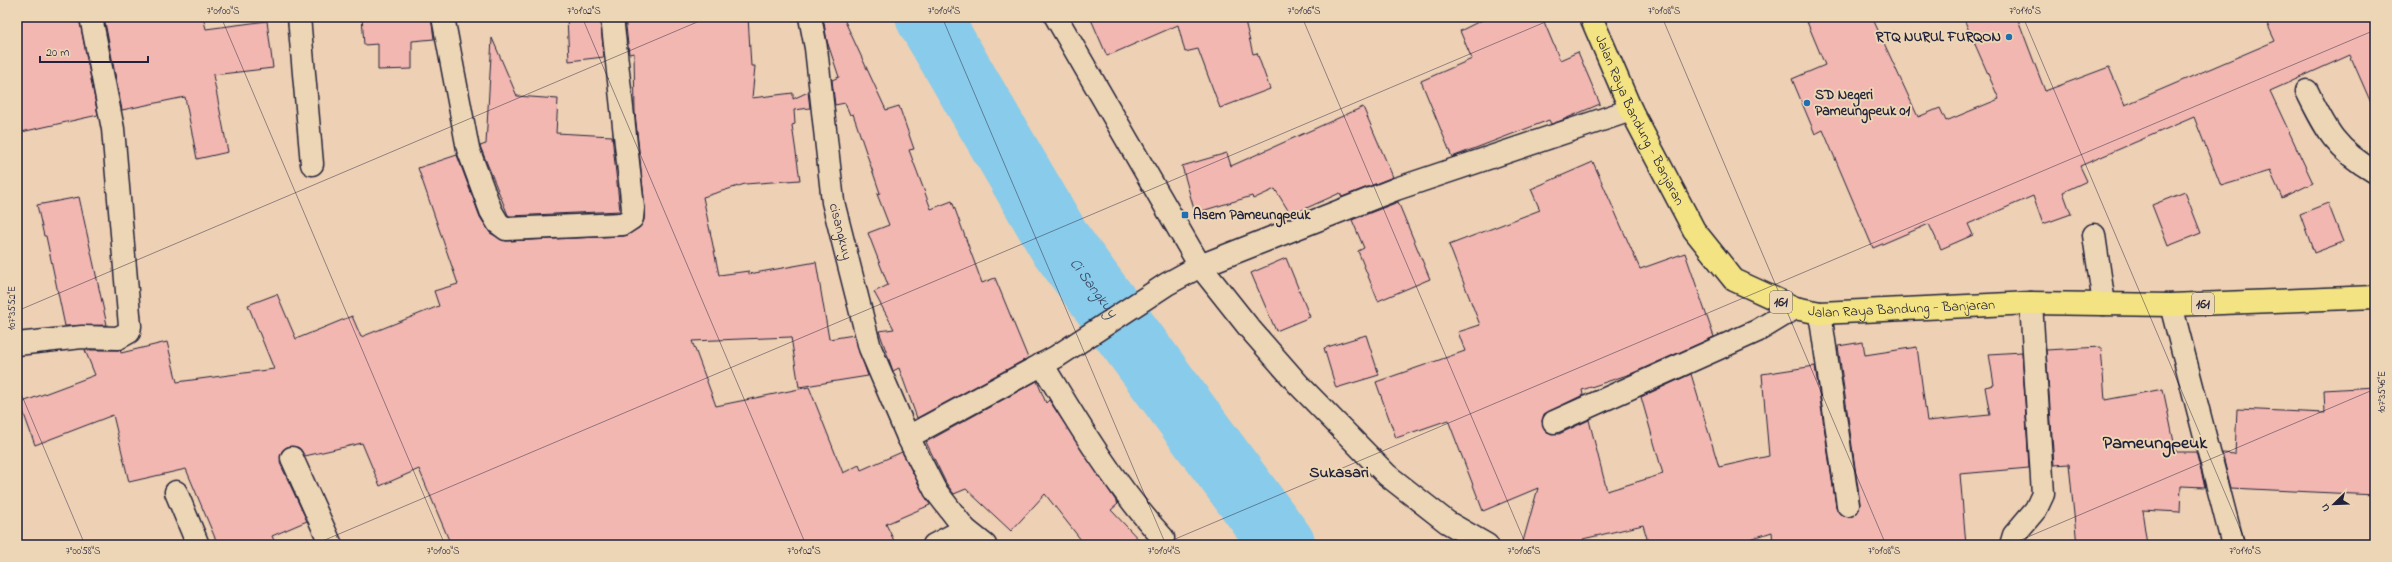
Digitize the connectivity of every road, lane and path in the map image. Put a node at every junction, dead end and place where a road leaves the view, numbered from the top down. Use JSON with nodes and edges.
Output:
{"nodes":[{"id":1,"x":91,"y":17,"type":"edge"},
{"id":2,"x":300,"y":17,"type":"edge"},
{"id":3,"x":443,"y":17,"type":"edge"},
{"id":4,"x":612,"y":17,"type":"edge"},
{"id":5,"x":810,"y":17,"type":"edge"},
{"id":6,"x":1056,"y":17,"type":"edge"},
{"id":7,"x":1591,"y":17,"type":"edge"},
{"id":8,"x":2307,"y":91,"type":"dead end"},
{"id":9,"x":1631,"y":110,"type":"junction"},
{"id":10,"x":312,"y":164,"type":"dead end"},
{"id":11,"x":2375,"y":172,"type":"edge"},
{"id":12,"x":2094,"y":235,"type":"dead end"},
{"id":13,"x":1200,"y":266,"type":"junction"},
{"id":14,"x":2375,"y":298,"type":"edge"},
{"id":15,"x":2031,"y":303,"type":"junction"},
{"id":16,"x":2104,"y":304,"type":"junction"},
{"id":17,"x":2171,"y":305,"type":"junction"},
{"id":18,"x":1795,"y":308,"type":"junction"},
{"id":19,"x":1820,"y":313,"type":"junction"},
{"id":20,"x":17,"y":344,"type":"edge"},
{"id":21,"x":1049,"y":361,"type":"junction"},
{"id":22,"x":1554,"y":422,"type":"dead end"},
{"id":23,"x":908,"y":437,"type":"junction"},
{"id":24,"x":292,"y":458,"type":"dead end"},
{"id":25,"x":176,"y":492,"type":"dead end"},
{"id":26,"x":1848,"y":505,"type":"dead end"},
{"id":27,"x":965,"y":529,"type":"junction"},
{"id":28,"x":1163,"y":538,"type":"dead end"},
{"id":29,"x":198,"y":545,"type":"edge"},
{"id":30,"x":331,"y":545,"type":"edge"},
{"id":31,"x":934,"y":545,"type":"edge"},
{"id":32,"x":985,"y":545,"type":"edge"},
{"id":33,"x":1487,"y":545,"type":"edge"},
{"id":34,"x":2011,"y":545,"type":"edge"},
{"id":35,"x":2233,"y":545,"type":"edge"}],
"edges":[{"from":1,"to":20,"type":"street"},
{"from":2,"to":10,"type":"street"},
{"from":3,"to":4,"type":"street"},
{"from":5,"to":23,"type":"street","name":"cisangkuy"},
{"from":6,"to":13,"type":"street"},
{"from":7,"to":9,"type":"main road","name":"Jalan Raya Bandung - Banjaran","number":"161"},
{"from":8,"to":11,"type":"street"},
{"from":9,"to":13,"type":"street"},
{"from":9,"to":18,"type":"main road","name":"Jalan Raya Bandung - Banjaran","number":"161"},
{"from":12,"to":16,"type":"street"},
{"from":13,"to":21,"type":"street"},
{"from":13,"to":33,"type":"street"},
{"from":14,"to":17,"type":"main road","name":"Jalan Raya Bandung - Banjaran","number":"161"},
{"from":15,"to":16,"type":"main road","name":"Jalan Raya Bandung - Banjaran","number":"161"},
{"from":15,"to":19,"type":"main road","name":"Jalan Raya Bandung - Banjaran","number":"161"},
{"from":15,"to":34,"type":"street"},
{"from":16,"to":17,"type":"main road","name":"Jalan Raya Bandung - Banjaran","number":"161"},
{"from":17,"to":35,"type":"street"},
{"from":18,"to":19,"type":"main road","name":"Jalan Raya Bandung - Banjaran","number":"161"},
{"from":18,"to":22,"type":"street"},
{"from":19,"to":26,"type":"street"},
{"from":21,"to":23,"type":"street"},
{"from":21,"to":28,"type":"street"},
{"from":23,"to":27,"type":"street","name":"cisangkuy"},
{"from":24,"to":30,"type":"street"},
{"from":25,"to":29,"type":"street"},
{"from":27,"to":31,"type":"street"},
{"from":27,"to":32,"type":"street","name":"cisangkuy"}]}
